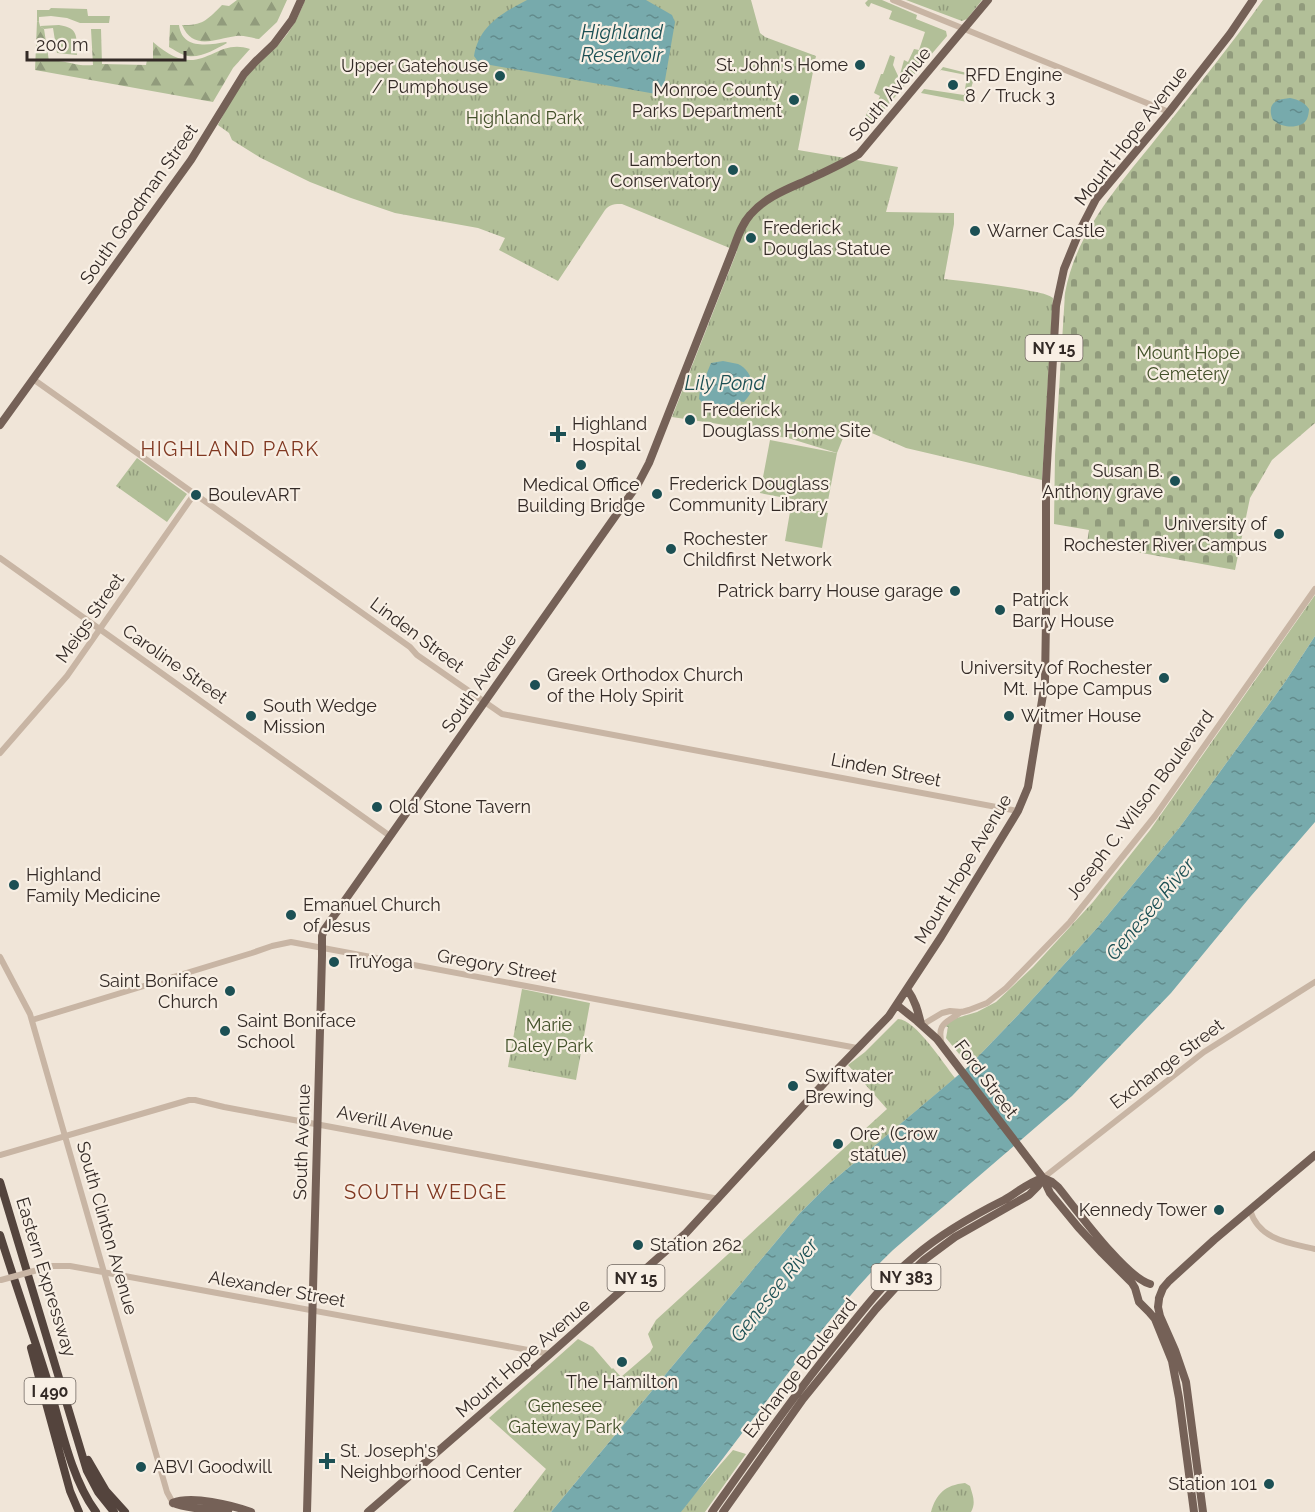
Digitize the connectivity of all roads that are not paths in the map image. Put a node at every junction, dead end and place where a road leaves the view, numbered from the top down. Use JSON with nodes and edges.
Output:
{"nodes":[{"id":1,"x":301,"y":0,"type":"edge"},
{"id":2,"x":893,"y":0,"type":"edge"},
{"id":3,"x":988,"y":0,"type":"edge"},
{"id":4,"x":1254,"y":0,"type":"edge"},
{"id":5,"x":964,"y":29,"type":"junction"},
{"id":6,"x":1169,"y":112,"type":"junction"},
{"id":7,"x":33,"y":379,"type":"junction"},
{"id":8,"x":0,"y":426,"type":"edge"},
{"id":9,"x":195,"y":493,"type":"junction"},
{"id":10,"x":0,"y":558,"type":"edge"},
{"id":11,"x":1315,"y":589,"type":"edge"},
{"id":12,"x":100,"y":630,"type":"junction"},
{"id":13,"x":484,"y":702,"type":"junction"},
{"id":14,"x":0,"y":753,"type":"edge"},
{"id":15,"x":1018,"y":811,"type":"junction"},
{"id":16,"x":390,"y":836,"type":"junction"},
{"id":17,"x":322,"y":948,"type":"junction"},
{"id":18,"x":0,"y":957,"type":"edge"},
{"id":19,"x":1315,"y":982,"type":"edge"},
{"id":20,"x":907,"y":989,"type":"junction"},
{"id":21,"x":897,"y":1005,"type":"junction"},
{"id":22,"x":962,"y":1012,"type":"junction"},
{"id":23,"x":32,"y":1020,"type":"junction"},
{"id":24,"x":922,"y":1024,"type":"junction"},
{"id":25,"x":857,"y":1048,"type":"junction"},
{"id":26,"x":944,"y":1049,"type":"junction"},
{"id":27,"x":317,"y":1124,"type":"junction"},
{"id":28,"x":65,"y":1136,"type":"junction"},
{"id":29,"x":4,"y":1154,"type":"edge"},
{"id":30,"x":1315,"y":1155,"type":"edge"},
{"id":31,"x":1043,"y":1178,"type":"junction"},
{"id":32,"x":0,"y":1182,"type":"edge"},
{"id":33,"x":719,"y":1198,"type":"junction"},
{"id":34,"x":1250,"y":1210,"type":"junction"},
{"id":35,"x":0,"y":1235,"type":"edge"},
{"id":36,"x":1214,"y":1240,"type":"junction"},
{"id":37,"x":1315,"y":1249,"type":"edge"},
{"id":38,"x":10,"y":1267,"type":"junction"},
{"id":39,"x":105,"y":1273,"type":"junction"},
{"id":40,"x":0,"y":1280,"type":"edge"},
{"id":41,"x":1150,"y":1284,"type":"junction"},
{"id":42,"x":1137,"y":1296,"type":"junction"},
{"id":43,"x":1159,"y":1298,"type":"junction"},
{"id":44,"x":1141,"y":1305,"type":"junction"},
{"id":45,"x":312,"y":1310,"type":"junction"},
{"id":46,"x":550,"y":1354,"type":"junction"},
{"id":47,"x":74,"y":1427,"type":"junction"},
{"id":48,"x":89,"y":1476,"type":"junction"},
{"id":49,"x":174,"y":1509,"type":"edge"},
{"id":50,"x":79,"y":1512,"type":"edge"},
{"id":51,"x":96,"y":1512,"type":"edge"},
{"id":52,"x":108,"y":1512,"type":"edge"},
{"id":53,"x":114,"y":1512,"type":"edge"},
{"id":54,"x":125,"y":1512,"type":"edge"},
{"id":55,"x":228,"y":1512,"type":"edge"},
{"id":56,"x":250,"y":1512,"type":"edge"},
{"id":57,"x":307,"y":1512,"type":"edge"},
{"id":58,"x":368,"y":1512,"type":"edge"},
{"id":59,"x":712,"y":1512,"type":"edge"},
{"id":60,"x":723,"y":1512,"type":"edge"},
{"id":61,"x":1194,"y":1512,"type":"edge"},
{"id":62,"x":1203,"y":1512,"type":"edge"}],
"edges":[{"from":1,"to":7,"type":"main road","name":"South Goodman Street"},
{"from":2,"to":5,"type":"street"},
{"from":3,"to":5,"type":"main road","name":"South Avenue"},
{"from":4,"to":6,"type":"main road","name":"Mount Hope Avenue","number":"NY 15"},
{"from":5,"to":6,"type":"street"},
{"from":5,"to":13,"type":"main road","name":"South Avenue"},
{"from":6,"to":15,"type":"main road","name":"Mount Hope Avenue","number":"NY 15"},
{"from":7,"to":8,"type":"main road","name":"South Goodman Street"},
{"from":7,"to":9,"type":"street","name":"Linden Street"},
{"from":9,"to":12,"type":"street","name":"Meigs Street"},
{"from":9,"to":13,"type":"street","name":"Linden Street"},
{"from":10,"to":12,"type":"street","name":"Caroline Street"},
{"from":11,"to":22,"type":"street","name":"Joseph C. Wilson Boulevard"},
{"from":12,"to":14,"type":"street","name":"Meigs Street"},
{"from":12,"to":16,"type":"street","name":"Caroline Street"},
{"from":13,"to":15,"type":"street","name":"Linden Street"},
{"from":13,"to":16,"type":"main road","name":"South Avenue"},
{"from":15,"to":20,"type":"main road","name":"Mount Hope Avenue","number":"NY 15"},
{"from":16,"to":17,"type":"main road","name":"South Avenue"},
{"from":17,"to":23,"type":"street","name":"Gregory Street"},
{"from":17,"to":25,"type":"street","name":"Gregory Street"},
{"from":17,"to":27,"type":"main road","name":"South Avenue"},
{"from":18,"to":23,"type":"street","name":"South Clinton Avenue"},
{"from":19,"to":31,"type":"street","name":"Exchange Street"},
{"from":20,"to":21,"type":"main road","name":"Mount Hope Avenue","number":"NY 15"},
{"from":20,"to":24,"type":"main road"},
{"from":21,"to":24,"type":"main road","name":"Ford Street"},
{"from":21,"to":25,"type":"main road","name":"Mount Hope Avenue","number":"NY 15"},
{"from":22,"to":24,"type":"street","name":"Joseph C. Wilson Boulevard"},
{"from":22,"to":26,"type":"street","name":"Joseph C. Wilson Boulevard"},
{"from":23,"to":28,"type":"street","name":"South Clinton Avenue"},
{"from":24,"to":26,"type":"main road","name":"Ford Street"},
{"from":25,"to":33,"type":"main road","name":"Mount Hope Avenue","number":"NY 15"},
{"from":26,"to":31,"type":"main road","name":"Ford Street"},
{"from":27,"to":28,"type":"street","name":"Averill Avenue"},
{"from":27,"to":33,"type":"street","name":"Averill Avenue"},
{"from":27,"to":45,"type":"main road","name":"South Avenue"},
{"from":28,"to":29,"type":"street","name":"Averill Avenue"},
{"from":28,"to":39,"type":"street","name":"South Clinton Avenue"},
{"from":30,"to":34,"type":"main road"},
{"from":31,"to":41,"type":"main road","name":"Ford Street"},
{"from":31,"to":42,"type":"main road","name":"Ford Street"},
{"from":31,"to":59,"type":"main road","name":"Exchange Boulevard","number":"NY 383"},
{"from":31,"to":60,"type":"main road","name":"Exchange Boulevard","number":"NY 383"},
{"from":32,"to":47,"type":"highway","name":"Eastern Expressway","number":"I 490"},
{"from":33,"to":46,"type":"main road","name":"Mount Hope Avenue","number":"NY 15"},
{"from":34,"to":36,"type":"main road"},
{"from":34,"to":37,"type":"street"},
{"from":35,"to":38,"type":"highway","name":"Eastern Expressway","number":"I 490"},
{"from":36,"to":41,"type":"main road"},
{"from":36,"to":43,"type":"main road"},
{"from":38,"to":50,"type":"highway"},
{"from":38,"to":51,"type":"highway","name":"Eastern Expressway","number":"I 490"},
{"from":39,"to":40,"type":"street","name":"Alexander Street","bridge":true},
{"from":39,"to":45,"type":"street","name":"Alexander Street"},
{"from":39,"to":49,"type":"street","name":"South Clinton Avenue"},
{"from":41,"to":42,"type":"main road"},
{"from":41,"to":43,"type":"main road"},
{"from":42,"to":44,"type":"main road"},
{"from":43,"to":44,"type":"main road"},
{"from":43,"to":62,"type":"main road"},
{"from":44,"to":61,"type":"main road"},
{"from":45,"to":46,"type":"street","name":"Alexander Street"},
{"from":45,"to":57,"type":"main road","name":"South Avenue"},
{"from":46,"to":58,"type":"main road","name":"Mount Hope Avenue","number":"NY 15"},
{"from":47,"to":48,"type":"highway","name":"Eastern Expressway","number":"I 490"},
{"from":47,"to":54,"type":"highway"},
{"from":48,"to":52,"type":"highway"},
{"from":48,"to":53,"type":"highway","name":"Eastern Expressway","number":"I 490"},
{"from":49,"to":55,"type":"main road"},
{"from":49,"to":56,"type":"main road"}]}
